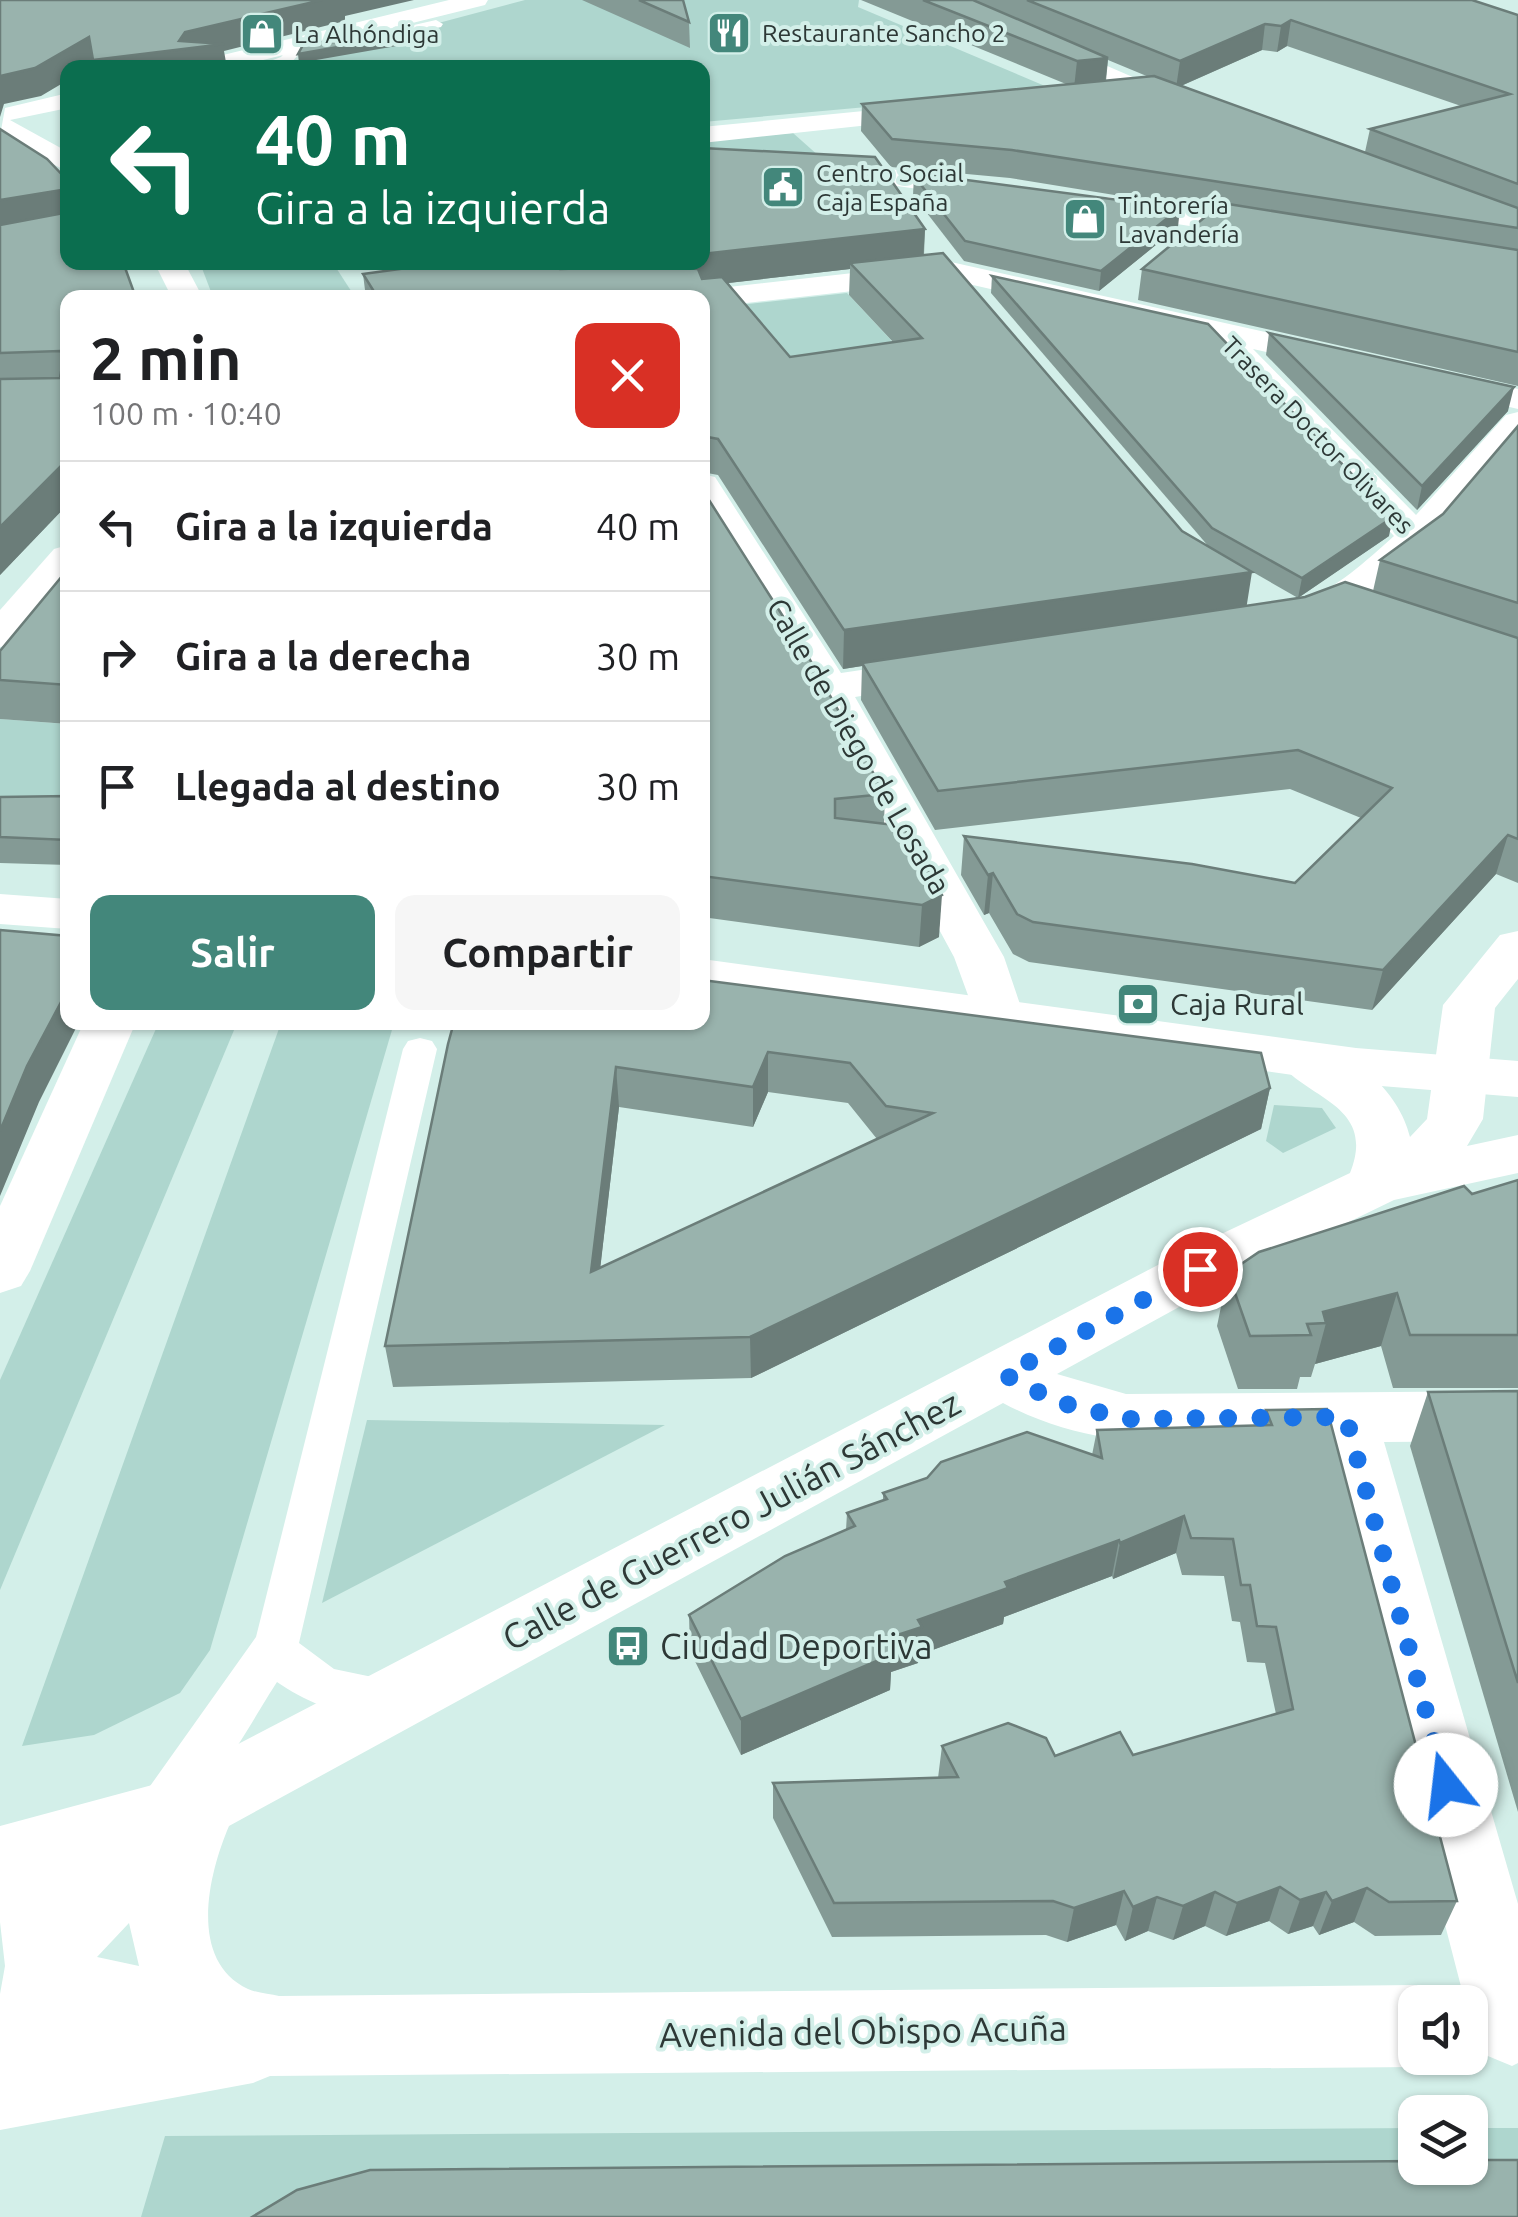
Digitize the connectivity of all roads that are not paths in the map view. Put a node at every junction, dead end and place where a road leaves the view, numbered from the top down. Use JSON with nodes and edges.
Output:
{"nodes":[{"id":1,"x":476,"y":0,"type":"edge"},
{"id":2,"x":936,"y":0,"type":"edge"},
{"id":3,"x":436,"y":24,"type":"dead end"},
{"id":4,"x":300,"y":42,"type":"junction"},
{"id":5,"x":229,"y":60,"type":"edge"},
{"id":6,"x":286,"y":60,"type":"edge"},
{"id":7,"x":1103,"y":96,"type":"edge"},
{"id":8,"x":60,"y":102,"type":"edge"},
{"id":9,"x":956,"y":110,"type":"edge"},
{"id":10,"x":5,"y":119,"type":"edge"},
{"id":11,"x":802,"y":125,"type":"junction"},
{"id":12,"x":60,"y":132,"type":"edge"},
{"id":13,"x":710,"y":133,"type":"edge"},
{"id":14,"x":60,"y":158,"type":"edge"},
{"id":15,"x":710,"y":162,"type":"edge"},
{"id":16,"x":814,"y":168,"type":"junction"},
{"id":17,"x":1009,"y":194,"type":"edge"},
{"id":18,"x":1087,"y":203,"type":"edge"},
{"id":19,"x":1211,"y":220,"type":"junction"},
{"id":20,"x":1307,"y":235,"type":"edge"},
{"id":21,"x":1184,"y":242,"type":"edge"},
{"id":22,"x":930,"y":243,"type":"dead end"},
{"id":23,"x":950,"y":271,"type":"junction"},
{"id":24,"x":1134,"y":283,"type":"dead end"},
{"id":25,"x":710,"y":298,"type":"edge"},
{"id":26,"x":1105,"y":306,"type":"junction"},
{"id":27,"x":988,"y":316,"type":"edge"},
{"id":28,"x":1218,"y":331,"type":"junction"},
{"id":29,"x":1368,"y":365,"type":"edge"},
{"id":30,"x":1406,"y":374,"type":"edge"},
{"id":31,"x":1518,"y":399,"type":"edge"},
{"id":32,"x":1518,"y":422,"type":"edge"},
{"id":33,"x":710,"y":498,"type":"edge"},
{"id":34,"x":1418,"y":539,"type":"junction"},
{"id":35,"x":60,"y":566,"type":"edge"},
{"id":36,"x":1334,"y":600,"type":"junction"},
{"id":37,"x":1272,"y":614,"type":"edge"},
{"id":38,"x":1390,"y":618,"type":"edge"},
{"id":39,"x":0,"y":635,"type":"edge"},
{"id":40,"x":968,"y":667,"type":"edge"},
{"id":41,"x":830,"y":688,"type":"junction"},
{"id":42,"x":0,"y":910,"type":"edge"},
{"id":43,"x":60,"y":914,"type":"edge"},
{"id":44,"x":1518,"y":946,"type":"edge"},
{"id":45,"x":710,"y":976,"type":"edge"},
{"id":46,"x":998,"y":1016,"type":"junction"},
{"id":47,"x":106,"y":1030,"type":"edge"},
{"id":48,"x":420,"y":1048,"type":"dead end"},
{"id":49,"x":1304,"y":1059,"type":"junction"},
{"id":50,"x":1490,"y":1078,"type":"edge"},
{"id":51,"x":1518,"y":1154,"type":"edge"},
{"id":52,"x":1372,"y":1189,"type":"junction"},
{"id":53,"x":0,"y":1271,"type":"edge"},
{"id":54,"x":1005,"y":1375,"type":"junction"},
{"id":55,"x":1518,"y":1416,"type":"edge"},
{"id":56,"x":1346,"y":1417,"type":"junction"},
{"id":57,"x":277,"y":1643,"type":"junction"},
{"id":58,"x":402,"y":1695,"type":"junction"},
{"id":59,"x":168,"y":1815,"type":"junction"},
{"id":60,"x":0,"y":1864,"type":"edge"},
{"id":61,"x":46,"y":1969,"type":"junction"},
{"id":62,"x":1500,"y":2025,"type":"edge"},
{"id":63,"x":1398,"y":2026,"type":"edge"},
{"id":64,"x":232,"y":2028,"type":"junction"},
{"id":65,"x":310,"y":2037,"type":"junction"},
{"id":66,"x":0,"y":2073,"type":"edge"},
{"id":67,"x":0,"y":2088,"type":"edge"}],
"edges":[{"from":1,"to":4,"type":"street"},
{"from":2,"to":7,"type":"street"},
{"from":3,"to":4,"type":"lane"},
{"from":4,"to":5,"type":"street"},
{"from":4,"to":6,"type":"lane"},
{"from":8,"to":10,"type":"street"},
{"from":9,"to":11,"type":"street"},
{"from":10,"to":12,"type":"street"},
{"from":10,"to":14,"type":"street"},
{"from":11,"to":13,"type":"street"},
{"from":11,"to":16,"type":"street"},
{"from":15,"to":16,"type":"street"},
{"from":16,"to":17,"type":"street"},
{"from":18,"to":19,"type":"street"},
{"from":19,"to":20,"type":"street"},
{"from":19,"to":21,"type":"street"},
{"from":22,"to":23,"type":"street"},
{"from":23,"to":25,"type":"street"},
{"from":23,"to":26,"type":"street"},
{"from":23,"to":27,"type":"street"},
{"from":24,"to":26,"type":"street"},
{"from":26,"to":28,"type":"street"},
{"from":28,"to":29,"type":"street"},
{"from":28,"to":34,"type":"street","name":"Trasera Doctor Olivares"},
{"from":30,"to":31,"type":"street"},
{"from":32,"to":34,"type":"street"},
{"from":33,"to":41,"type":"street","name":"Calle de Diego de Losada"},
{"from":34,"to":36,"type":"street"},
{"from":35,"to":39,"type":"street"},
{"from":36,"to":37,"type":"street"},
{"from":36,"to":38,"type":"street"},
{"from":40,"to":41,"type":"street"},
{"from":41,"to":46,"type":"street","name":"Calle de Diego de Losada"},
{"from":42,"to":43,"type":"street"},
{"from":44,"to":50,"type":"street","name":"Calle de Guerrero Julián Sánchez"},
{"from":45,"to":46,"type":"street"},
{"from":46,"to":49,"type":"street"},
{"from":47,"to":53,"type":"street"},
{"from":48,"to":57,"type":"lane"},
{"from":49,"to":50,"type":"street"},
{"from":49,"to":52,"type":"street"},
{"from":50,"to":52,"type":"street","name":"Calle de Guerrero Julián Sánchez"},
{"from":51,"to":52,"type":"street","name":"Calle de Guerrero Julián Sánchez"},
{"from":52,"to":54,"type":"street","name":"Calle de Guerrero Julián Sánchez"},
{"from":54,"to":56,"type":"street"},
{"from":54,"to":58,"type":"street","name":"Calle de Guerrero Julián Sánchez"},
{"from":55,"to":56,"type":"street"},
{"from":56,"to":62,"type":"street"},
{"from":57,"to":58,"type":"lane"},
{"from":57,"to":59,"type":"lane"},
{"from":58,"to":59,"type":"street","name":"Calle de Guerrero Julián Sánchez"},
{"from":59,"to":60,"type":"street","name":"Calle de Guerrero Julián Sánchez"},
{"from":59,"to":61,"type":"street","name":"Calle de Guerrero Julián Sánchez"},
{"from":59,"to":64,"type":"street"},
{"from":60,"to":61,"type":"street"},
{"from":61,"to":64,"type":"street","name":"Avenida del Obispo Acuña"},
{"from":61,"to":66,"type":"street"},
{"from":63,"to":65,"type":"street","name":"Avenida del Obispo Acuña"},
{"from":64,"to":65,"type":"street","name":"Avenida del Obispo Acuña"},
{"from":65,"to":67,"type":"street","name":"Avenida del Obispo Acuña"}]}
